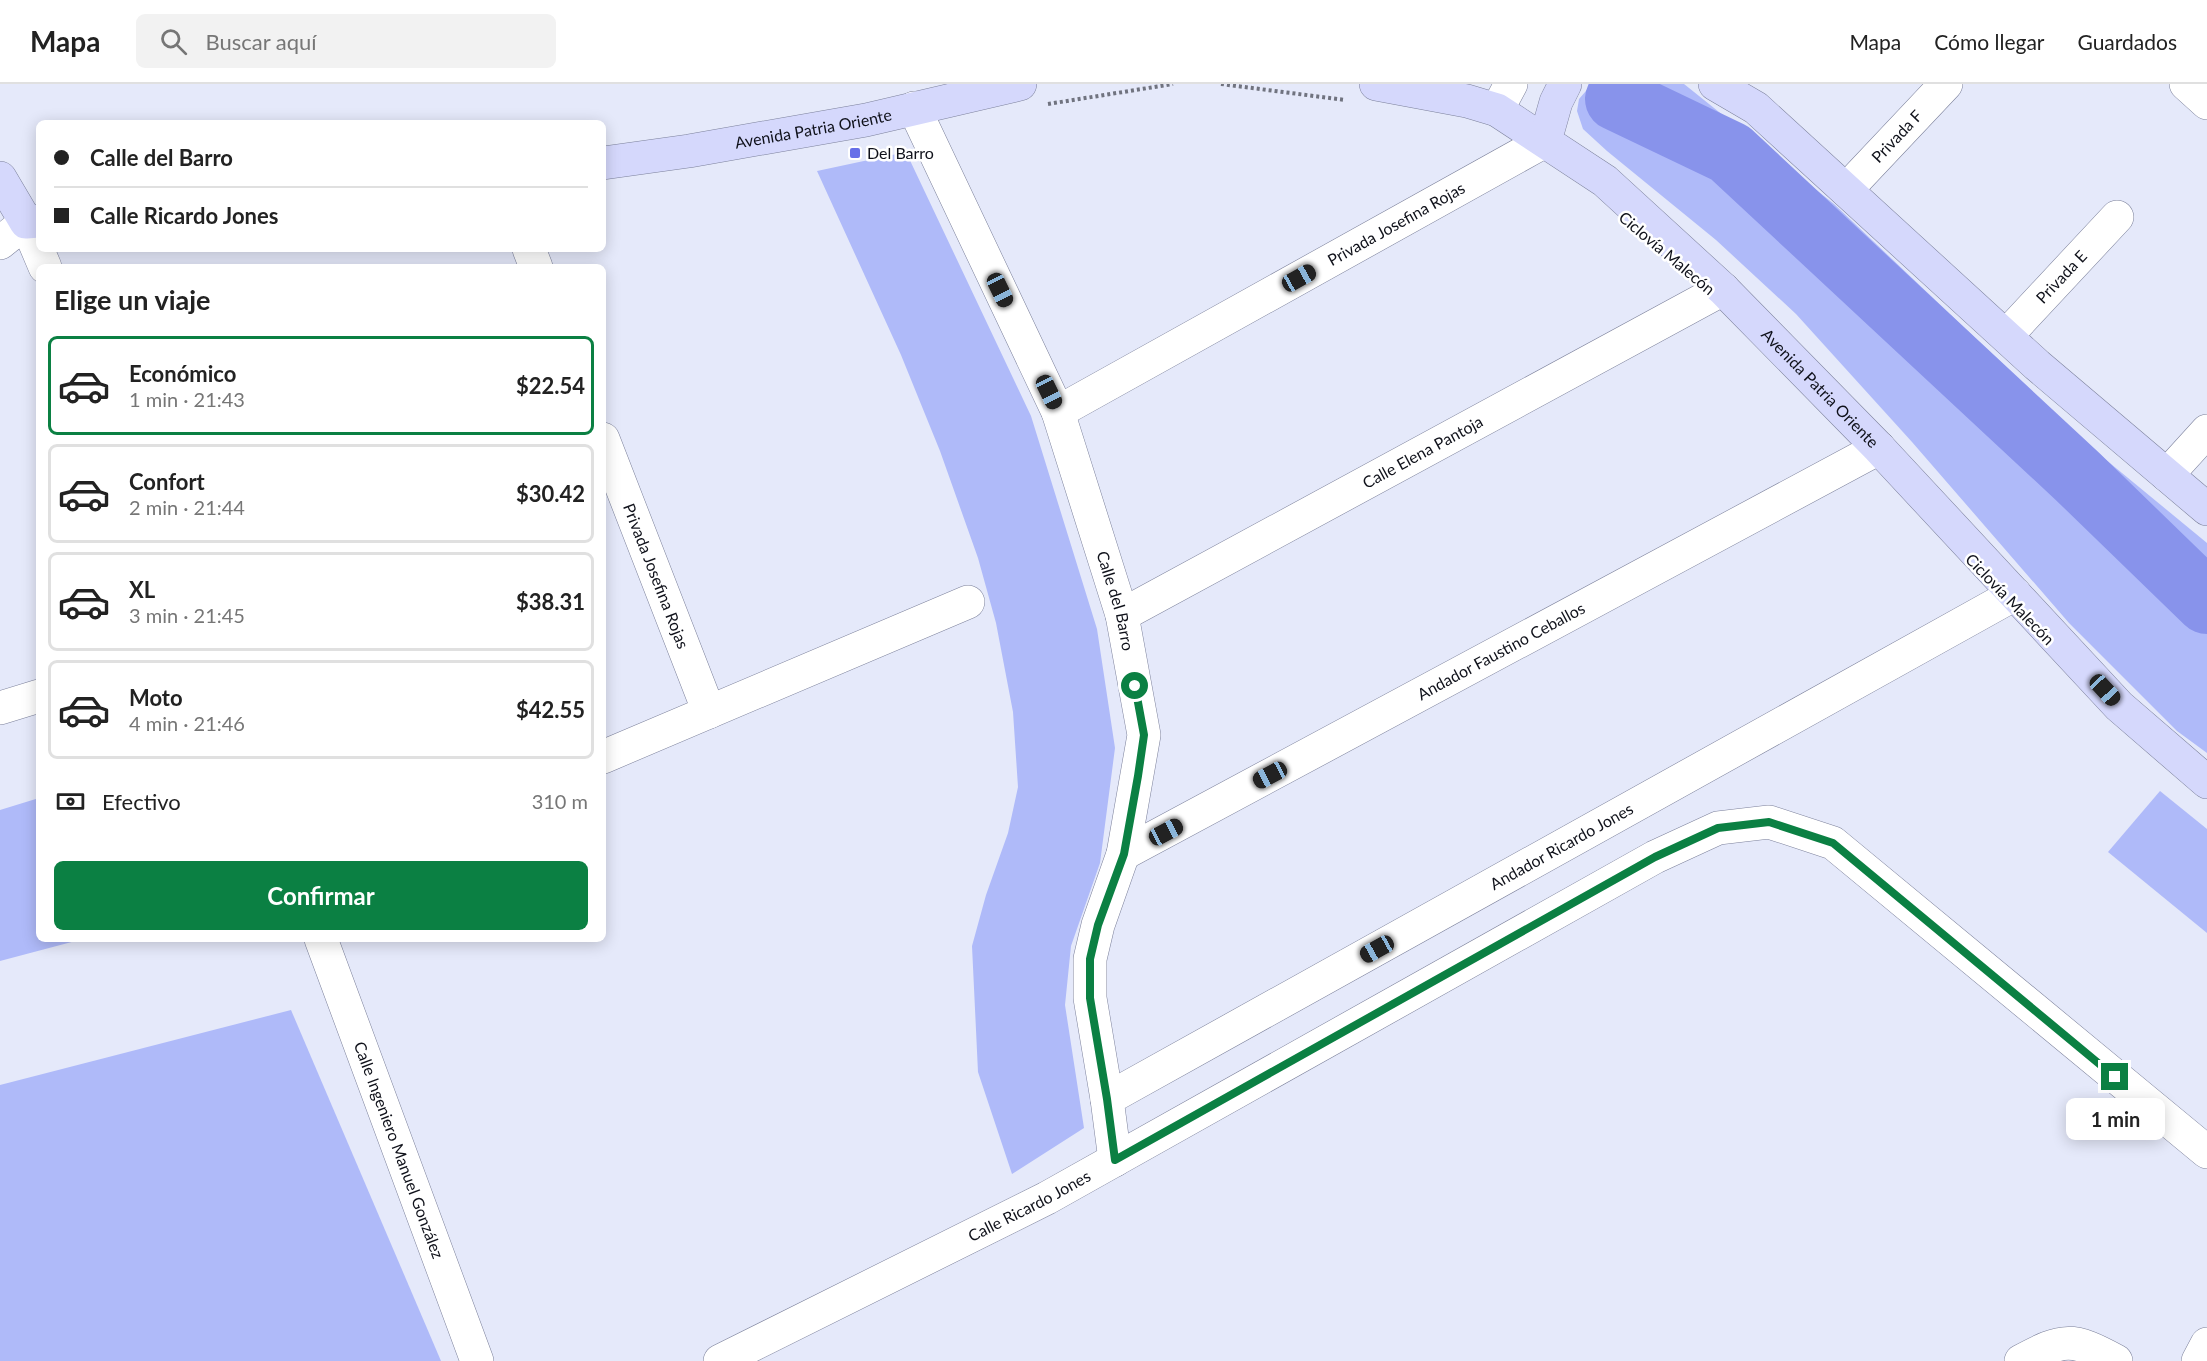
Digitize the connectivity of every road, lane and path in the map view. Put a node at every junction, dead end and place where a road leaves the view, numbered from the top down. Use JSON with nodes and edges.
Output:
{"nodes":[{"id":1,"x":1020,"y":84,"type":"edge"},
{"id":2,"x":1221,"y":84,"type":"edge"},
{"id":3,"x":1565,"y":84,"type":"edge"},
{"id":4,"x":1715,"y":84,"type":"edge"},
{"id":5,"x":1946,"y":84,"type":"edge"},
{"id":6,"x":2186,"y":84,"type":"edge"},
{"id":7,"x":1381,"y":89,"type":"edge"},
{"id":8,"x":1488,"y":95,"type":"edge"},
{"id":9,"x":2207,"y":103,"type":"edge"},
{"id":10,"x":914,"y":108,"type":"junction"},
{"id":11,"x":1545,"y":141,"type":"junction"},
{"id":12,"x":606,"y":163,"type":"edge"},
{"id":13,"x":0,"y":178,"type":"edge"},
{"id":14,"x":1846,"y":190,"type":"junction"},
{"id":15,"x":2117,"y":217,"type":"dead end"},
{"id":16,"x":32,"y":221,"type":"edge"},
{"id":17,"x":0,"y":243,"type":"edge"},
{"id":18,"x":1723,"y":289,"type":"junction"},
{"id":19,"x":2006,"y":336,"type":"junction"},
{"id":20,"x":1058,"y":412,"type":"junction"},
{"id":21,"x":2207,"y":431,"type":"edge"},
{"id":22,"x":606,"y":447,"type":"edge"},
{"id":23,"x":1880,"y":448,"type":"junction"},
{"id":24,"x":2167,"y":474,"type":"junction"},
{"id":25,"x":2207,"y":508,"type":"edge"},
{"id":26,"x":2015,"y":594,"type":"junction"},
{"id":27,"x":968,"y":602,"type":"dead end"},
{"id":28,"x":1122,"y":615,"type":"junction"},
{"id":29,"x":36,"y":697,"type":"edge"},
{"id":30,"x":0,"y":708,"type":"edge"},
{"id":31,"x":709,"y":712,"type":"junction"},
{"id":32,"x":606,"y":756,"type":"edge"},
{"id":33,"x":2207,"y":782,"type":"edge"},
{"id":34,"x":1124,"y":854,"type":"junction"},
{"id":35,"x":322,"y":942,"type":"edge"},
{"id":36,"x":1107,"y":1099,"type":"junction"},
{"id":37,"x":2207,"y":1152,"type":"edge"},
{"id":38,"x":1115,"y":1160,"type":"junction"},
{"id":39,"x":2207,"y":1344,"type":"edge"},
{"id":40,"x":477,"y":1361,"type":"edge"},
{"id":41,"x":720,"y":1361,"type":"edge"},
{"id":42,"x":2021,"y":1361,"type":"edge"},
{"id":43,"x":2116,"y":1361,"type":"edge"},
{"id":44,"x":2198,"y":1361,"type":"edge"}],
"edges":[{"from":1,"to":10,"type":"street","name":"Avenida Patria Oriente"},
{"from":2,"to":7,"type":"path"},
{"from":3,"to":11,"type":"street"},
{"from":4,"to":14,"type":"street"},
{"from":5,"to":14,"type":"street","name":"Privada F"},
{"from":6,"to":9,"type":"street"},
{"from":7,"to":8,"type":"street","name":"Avenida Patria Oriente"},
{"from":8,"to":11,"type":"street","name":"Avenida Patria Oriente"},
{"from":10,"to":12,"type":"street","name":"Avenida Patria Oriente"},
{"from":10,"to":20,"type":"street","name":"Calle del Barro"},
{"from":11,"to":18,"type":"street","name":"Avenida Patria Oriente"},
{"from":11,"to":20,"type":"street","name":"Privada Josefina Rojas"},
{"from":13,"to":16,"type":"street"},
{"from":14,"to":19,"type":"street"},
{"from":15,"to":19,"type":"street","name":"Privada E"},
{"from":16,"to":17,"type":"street"},
{"from":18,"to":23,"type":"street","name":"Avenida Patria Oriente"},
{"from":18,"to":28,"type":"street","name":"Calle Elena Pantoja"},
{"from":19,"to":24,"type":"street"},
{"from":20,"to":28,"type":"street","name":"Calle del Barro"},
{"from":21,"to":24,"type":"street"},
{"from":22,"to":31,"type":"street","name":"Privada Josefina Rojas"},
{"from":23,"to":26,"type":"street","name":"Avenida Patria Oriente"},
{"from":23,"to":34,"type":"street","name":"Andador Faustino Ceballos"},
{"from":24,"to":25,"type":"street"},
{"from":26,"to":33,"type":"street","name":"Avenida Patria Oriente"},
{"from":26,"to":36,"type":"street","name":"Andador Ricardo Jones"},
{"from":27,"to":31,"type":"street"},
{"from":28,"to":34,"type":"street","name":"Calle del Barro"},
{"from":29,"to":30,"type":"street"},
{"from":31,"to":32,"type":"street"},
{"from":34,"to":36,"type":"street","name":"Calle del Barro"},
{"from":35,"to":40,"type":"street","name":"Calle Ingeniero Manuel González"},
{"from":36,"to":38,"type":"street","name":"Calle del Barro"},
{"from":37,"to":38,"type":"street","name":"Calle Ricardo Jones"},
{"from":38,"to":41,"type":"street","name":"Calle Ricardo Jones"},
{"from":39,"to":44,"type":"street"},
{"from":42,"to":43,"type":"street"}]}
